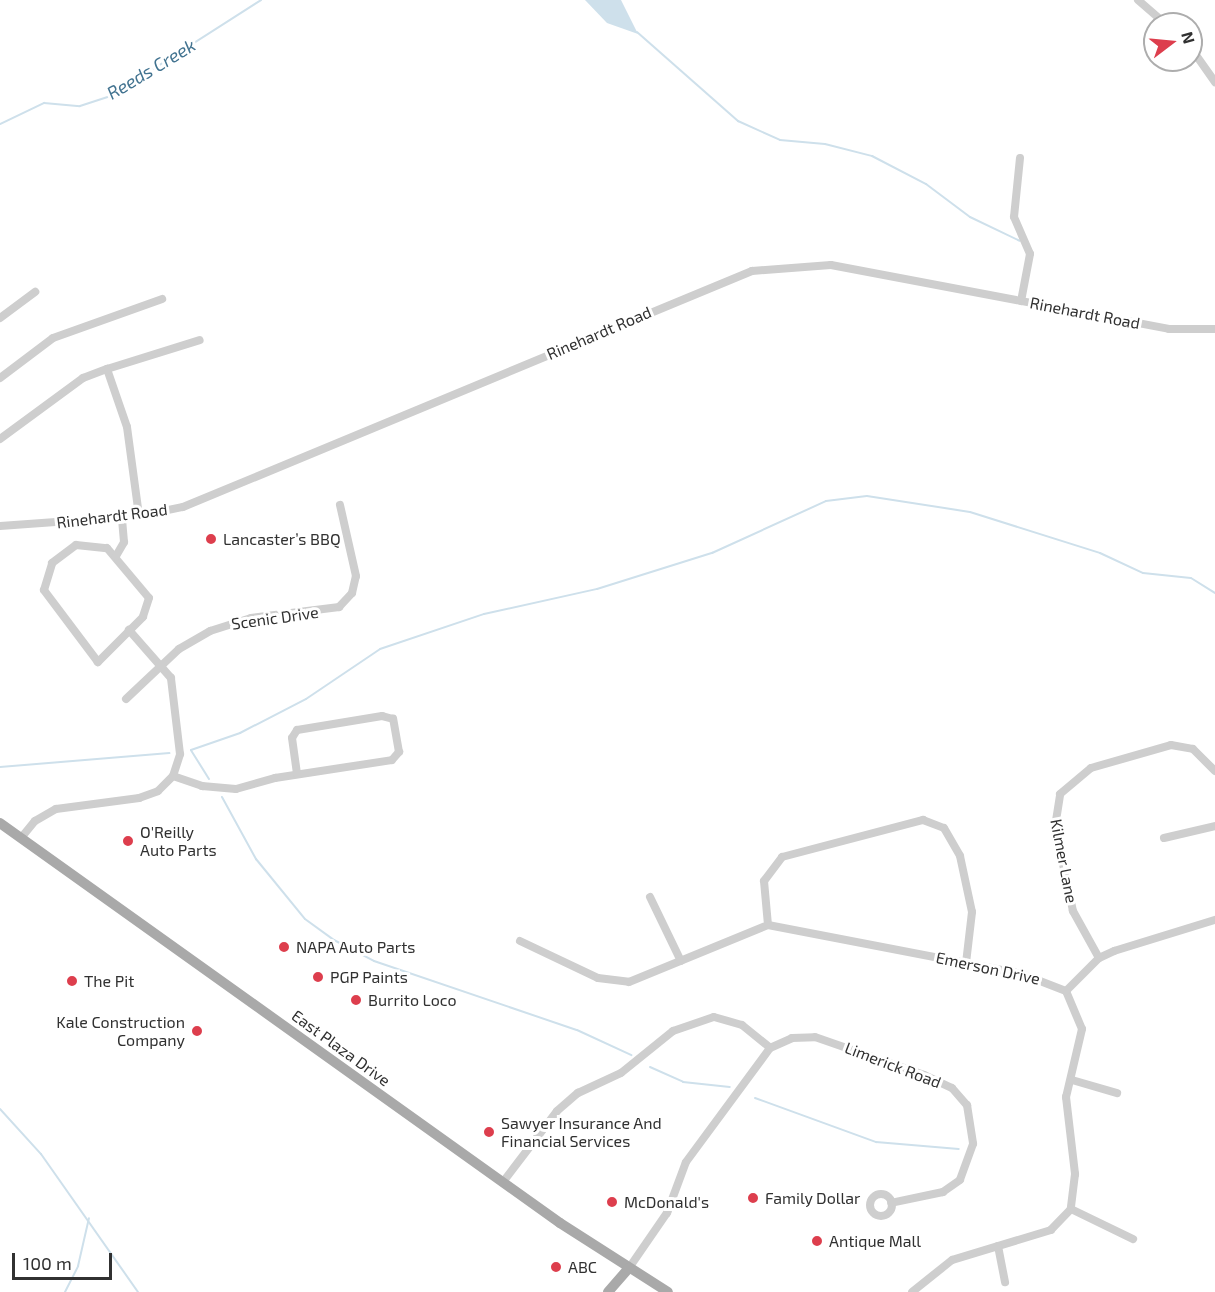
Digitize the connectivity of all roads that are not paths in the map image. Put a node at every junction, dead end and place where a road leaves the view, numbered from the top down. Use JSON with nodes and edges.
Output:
{"nodes":[{"id":1,"x":1138,"y":0,"type":"edge"},
{"id":2,"x":1152,"y":12,"type":"edge"},
{"id":3,"x":1203,"y":65,"type":"edge"},
{"id":4,"x":1215,"y":82,"type":"edge"},
{"id":5,"x":1020,"y":158,"type":"dead end"},
{"id":6,"x":35,"y":292,"type":"dead end"},
{"id":7,"x":162,"y":299,"type":"dead end"},
{"id":8,"x":1021,"y":302,"type":"junction"},
{"id":9,"x":0,"y":318,"type":"edge"},
{"id":10,"x":1215,"y":329,"type":"edge"},
{"id":11,"x":200,"y":340,"type":"dead end"},
{"id":12,"x":107,"y":369,"type":"junction"},
{"id":13,"x":0,"y":378,"type":"edge"},
{"id":14,"x":0,"y":439,"type":"edge"},
{"id":15,"x":340,"y":505,"type":"dead end"},
{"id":16,"x":139,"y":516,"type":"junction"},
{"id":17,"x":122,"y":517,"type":"junction"},
{"id":18,"x":0,"y":526,"type":"edge"},
{"id":19,"x":116,"y":556,"type":"junction"},
{"id":20,"x":129,"y":630,"type":"junction"},
{"id":21,"x":162,"y":665,"type":"junction"},
{"id":22,"x":126,"y":699,"type":"dead end"},
{"id":23,"x":1215,"y":771,"type":"edge"},
{"id":24,"x":297,"y":774,"type":"junction"},
{"id":25,"x":173,"y":776,"type":"junction"},
{"id":26,"x":0,"y":823,"type":"edge"},
{"id":27,"x":1215,"y":826,"type":"edge"},
{"id":28,"x":21,"y":838,"type":"junction"},
{"id":29,"x":1164,"y":838,"type":"dead end"},
{"id":30,"x":650,"y":897,"type":"dead end"},
{"id":31,"x":1215,"y":920,"type":"edge"},
{"id":32,"x":768,"y":925,"type":"junction"},
{"id":33,"x":520,"y":941,"type":"dead end"},
{"id":34,"x":1099,"y":958,"type":"junction"},
{"id":35,"x":681,"y":961,"type":"junction"},
{"id":36,"x":966,"y":963,"type":"junction"},
{"id":37,"x":1066,"y":991,"type":"junction"},
{"id":38,"x":770,"y":1048,"type":"junction"},
{"id":39,"x":1072,"y":1080,"type":"junction"},
{"id":40,"x":1117,"y":1094,"type":"dead end"},
{"id":41,"x":502,"y":1182,"type":"junction"},
{"id":42,"x":891,"y":1203,"type":"dead end"},
{"id":43,"x":1071,"y":1209,"type":"junction"},
{"id":44,"x":1133,"y":1239,"type":"dead end"},
{"id":45,"x":999,"y":1246,"type":"junction"},
{"id":46,"x":629,"y":1268,"type":"junction"},
{"id":47,"x":1005,"y":1282,"type":"dead end"},
{"id":48,"x":608,"y":1292,"type":"edge"},
{"id":49,"x":668,"y":1292,"type":"edge"},
{"id":50,"x":912,"y":1292,"type":"edge"}],
"edges":[{"from":1,"to":2,"type":"street"},
{"from":3,"to":4,"type":"street"},
{"from":5,"to":8,"type":"street"},
{"from":6,"to":9,"type":"street"},
{"from":7,"to":13,"type":"street"},
{"from":8,"to":10,"type":"street","name":"Rinehardt Road"},
{"from":8,"to":16,"type":"street","name":"Rinehardt Road"},
{"from":11,"to":12,"type":"street"},
{"from":12,"to":14,"type":"street"},
{"from":12,"to":16,"type":"street"},
{"from":15,"to":21,"type":"street","name":"Scenic Drive"},
{"from":16,"to":17,"type":"street","name":"Rinehardt Road"},
{"from":17,"to":18,"type":"street","name":"Rinehardt Road"},
{"from":17,"to":19,"type":"street"},
{"from":19,"to":20,"type":"street"},
{"from":19,"to":20,"type":"street"},
{"from":20,"to":21,"type":"street"},
{"from":21,"to":22,"type":"street","name":"Scenic Drive"},
{"from":21,"to":25,"type":"street"},
{"from":23,"to":34,"type":"street","name":"Kilmer Lane"},
{"from":24,"to":24,"type":"street"},
{"from":24,"to":25,"type":"street"},
{"from":25,"to":28,"type":"street"},
{"from":26,"to":28,"type":"main road","name":"East Plaza Drive"},
{"from":27,"to":29,"type":"street"},
{"from":28,"to":41,"type":"main road","name":"East Plaza Drive"},
{"from":30,"to":35,"type":"street"},
{"from":31,"to":34,"type":"street"},
{"from":32,"to":35,"type":"street"},
{"from":32,"to":36,"type":"street","name":"Emerson Drive"},
{"from":32,"to":36,"type":"street"},
{"from":33,"to":35,"type":"street"},
{"from":34,"to":37,"type":"street"},
{"from":36,"to":37,"type":"street","name":"Emerson Drive"},
{"from":37,"to":39,"type":"street"},
{"from":38,"to":41,"type":"street"},
{"from":38,"to":42,"type":"street","name":"Limerick Road"},
{"from":38,"to":46,"type":"street"},
{"from":39,"to":40,"type":"street"},
{"from":39,"to":43,"type":"street"},
{"from":41,"to":46,"type":"main road","name":"East Plaza Drive"},
{"from":43,"to":44,"type":"street"},
{"from":43,"to":45,"type":"street"},
{"from":45,"to":47,"type":"street"},
{"from":45,"to":50,"type":"street"},
{"from":46,"to":48,"type":"main road"},
{"from":46,"to":49,"type":"main road","name":"East Plaza Drive"}]}
